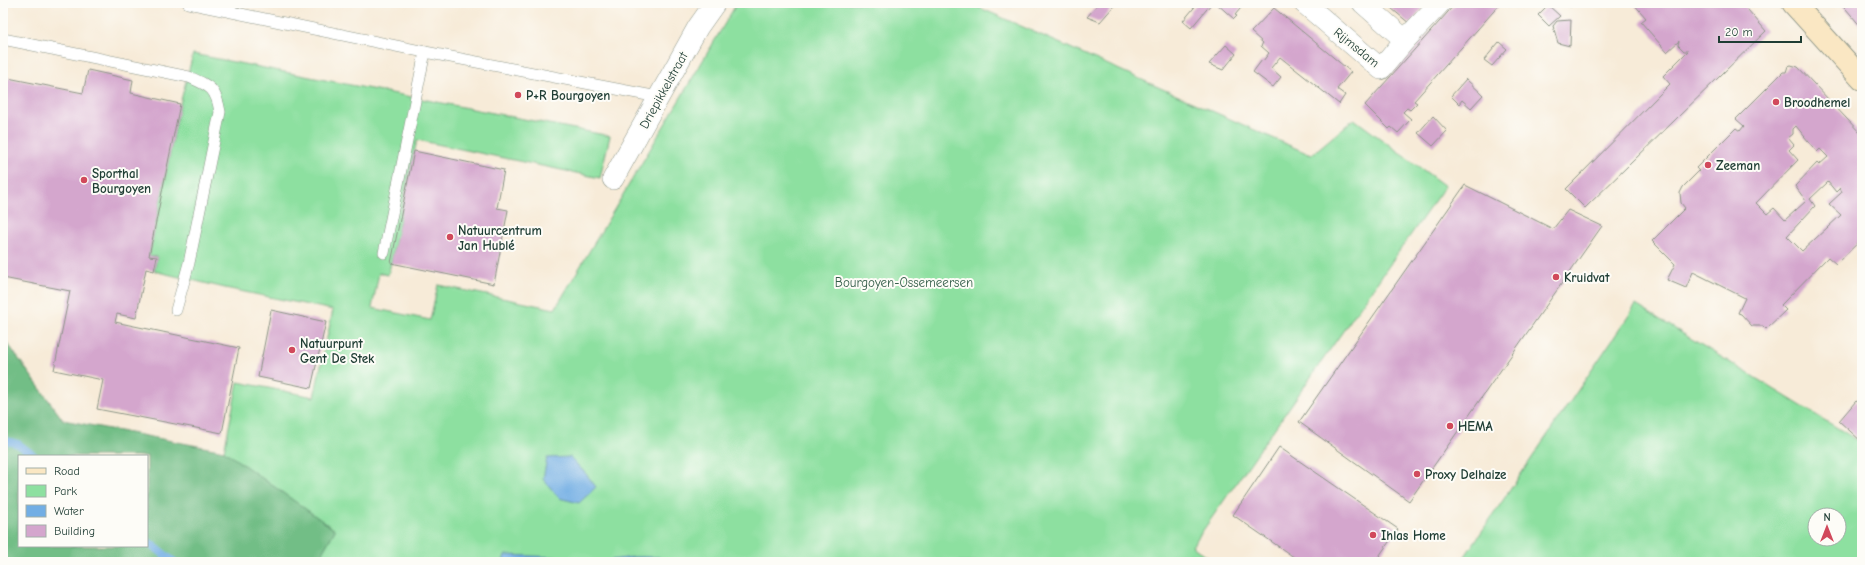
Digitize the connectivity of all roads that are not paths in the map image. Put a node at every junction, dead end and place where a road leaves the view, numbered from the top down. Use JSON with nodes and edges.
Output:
{"nodes":[{"id":1,"x":188,"y":3,"type":"edge"},
{"id":2,"x":715,"y":3,"type":"edge"},
{"id":3,"x":1304,"y":3,"type":"edge"},
{"id":4,"x":1363,"y":3,"type":"edge"},
{"id":5,"x":1440,"y":3,"type":"edge"},
{"id":6,"x":1793,"y":3,"type":"edge"},
{"id":7,"x":3,"y":39,"type":"edge"},
{"id":8,"x":1405,"y":40,"type":"junction"},
{"id":9,"x":425,"y":52,"type":"junction"},
{"id":10,"x":1862,"y":79,"type":"edge"},
{"id":11,"x":658,"y":97,"type":"junction"},
{"id":12,"x":613,"y":179,"type":"dead end"},
{"id":13,"x":384,"y":253,"type":"dead end"},
{"id":14,"x":176,"y":310,"type":"dead end"}],
"edges":[{"from":1,"to":9,"type":"lane"},
{"from":2,"to":11,"type":"street","name":"Driepikkelstraat"},
{"from":3,"to":8,"type":"street","name":"Rijmsdam"},
{"from":4,"to":8,"type":"street"},
{"from":5,"to":8,"type":"street","name":"Rijmsdam"},
{"from":6,"to":10,"type":"street"},
{"from":7,"to":14,"type":"lane"},
{"from":9,"to":11,"type":"lane"},
{"from":9,"to":13,"type":"lane"},
{"from":11,"to":12,"type":"street","name":"Driepikkelstraat"}]}
